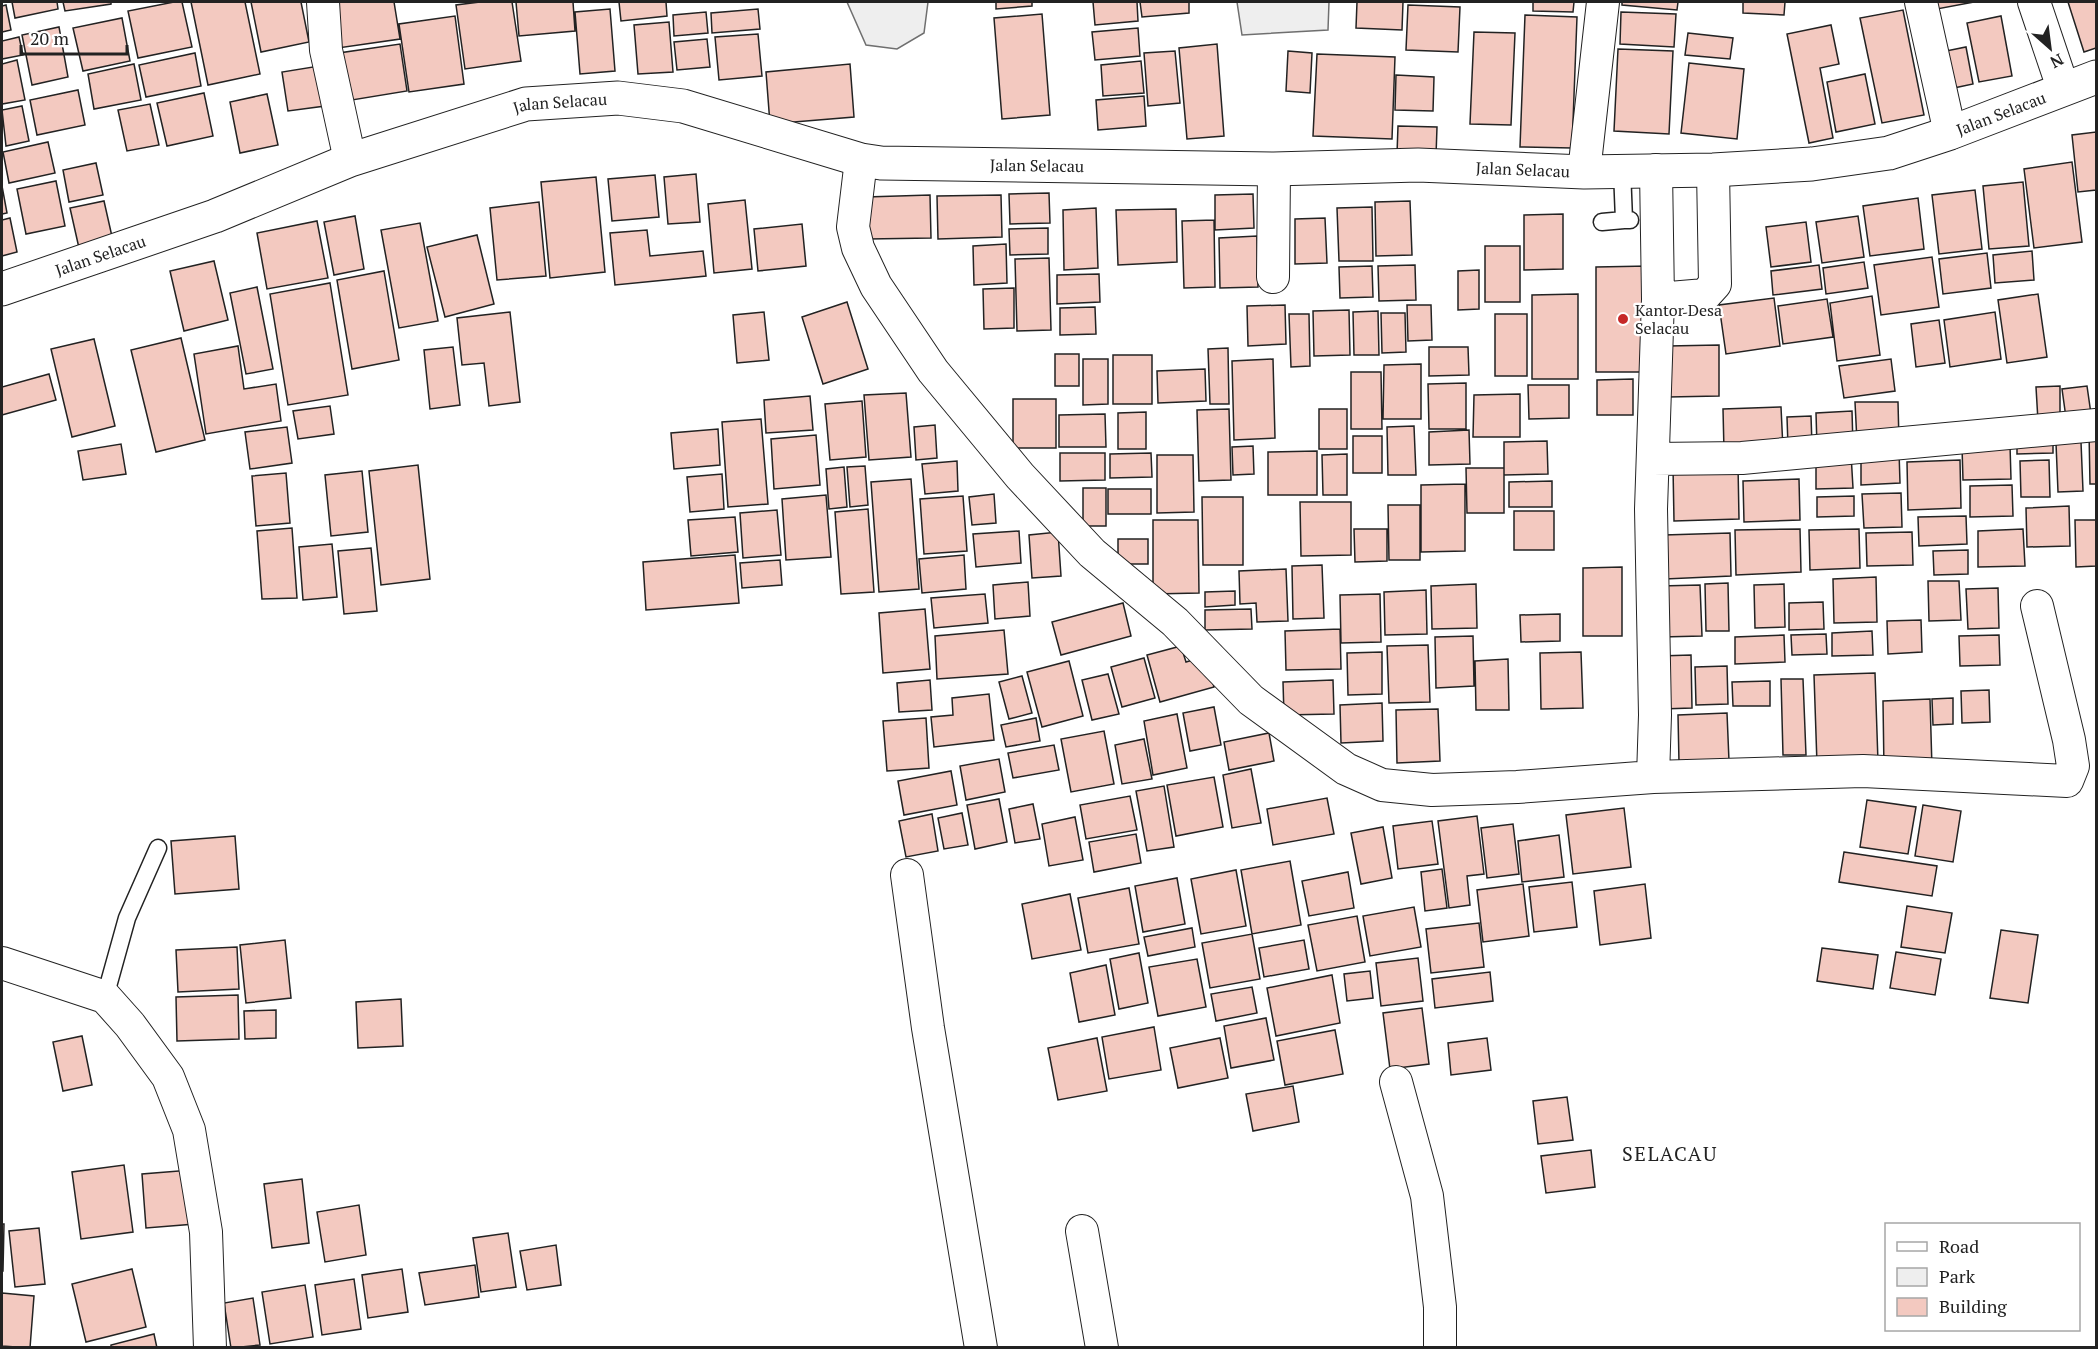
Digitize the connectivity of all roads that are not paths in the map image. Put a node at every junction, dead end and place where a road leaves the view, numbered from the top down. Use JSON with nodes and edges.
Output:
{"nodes":[{"id":1,"x":322,"y":2,"type":"edge"},
{"id":2,"x":1603,"y":2,"type":"edge"},
{"id":3,"x":1920,"y":2,"type":"edge"},
{"id":4,"x":2034,"y":2,"type":"edge"},
{"id":5,"x":2097,"y":77,"type":"edge"},
{"id":6,"x":2063,"y":88,"type":"junction"},
{"id":7,"x":1950,"y":133,"type":"junction"},
{"id":8,"x":350,"y":160,"type":"junction"},
{"id":9,"x":861,"y":160,"type":"junction"},
{"id":10,"x":1274,"y":170,"type":"junction"},
{"id":11,"x":1622,"y":170,"type":"junction"},
{"id":12,"x":1656,"y":170,"type":"junction"},
{"id":13,"x":1713,"y":170,"type":"junction"},
{"id":14,"x":1584,"y":172,"type":"junction"},
{"id":15,"x":1602,"y":222,"type":"dead end"},
{"id":16,"x":1273,"y":277,"type":"dead end"},
{"id":17,"x":2,"y":289,"type":"edge"},
{"id":18,"x":1658,"y":299,"type":"junction"},
{"id":19,"x":2097,"y":425,"type":"edge"},
{"id":20,"x":1653,"y":459,"type":"junction"},
{"id":21,"x":2037,"y":606,"type":"dead end"},
{"id":22,"x":1653,"y":777,"type":"junction"},
{"id":23,"x":158,"y":848,"type":"dead end"},
{"id":24,"x":907,"y":875,"type":"dead end"},
{"id":25,"x":2,"y":963,"type":"edge"},
{"id":26,"x":105,"y":997,"type":"junction"},
{"id":27,"x":1396,"y":1082,"type":"dead end"},
{"id":28,"x":1082,"y":1231,"type":"dead end"},
{"id":29,"x":210,"y":1347,"type":"edge"},
{"id":30,"x":981,"y":1347,"type":"edge"},
{"id":31,"x":1102,"y":1347,"type":"edge"},
{"id":32,"x":1440,"y":1347,"type":"edge"}],
"edges":[{"from":1,"to":8,"type":"street"},
{"from":2,"to":14,"type":"street"},
{"from":3,"to":7,"type":"street"},
{"from":4,"to":6,"type":"street"},
{"from":5,"to":6,"type":"street","name":"Jalan Selacau"},
{"from":6,"to":7,"type":"street","name":"Jalan Selacau"},
{"from":7,"to":13,"type":"street","name":"Jalan Selacau"},
{"from":8,"to":9,"type":"street","name":"Jalan Selacau"},
{"from":8,"to":17,"type":"street","name":"Jalan Selacau"},
{"from":9,"to":10,"type":"street","name":"Jalan Selacau"},
{"from":9,"to":22,"type":"street"},
{"from":10,"to":14,"type":"street","name":"Jalan Selacau"},
{"from":10,"to":16,"type":"street"},
{"from":11,"to":12,"type":"street","name":"Jalan Selacau"},
{"from":11,"to":14,"type":"street","name":"Jalan Selacau"},
{"from":11,"to":15,"type":"lane"},
{"from":12,"to":13,"type":"street","name":"Jalan Selacau"},
{"from":12,"to":18,"type":"street"},
{"from":13,"to":18,"type":"street"},
{"from":18,"to":20,"type":"street"},
{"from":19,"to":20,"type":"street"},
{"from":20,"to":22,"type":"street"},
{"from":21,"to":22,"type":"street"},
{"from":23,"to":26,"type":"lane"},
{"from":24,"to":30,"type":"street"},
{"from":25,"to":26,"type":"street"},
{"from":26,"to":29,"type":"street"},
{"from":27,"to":32,"type":"street"},
{"from":28,"to":31,"type":"street"}]}
